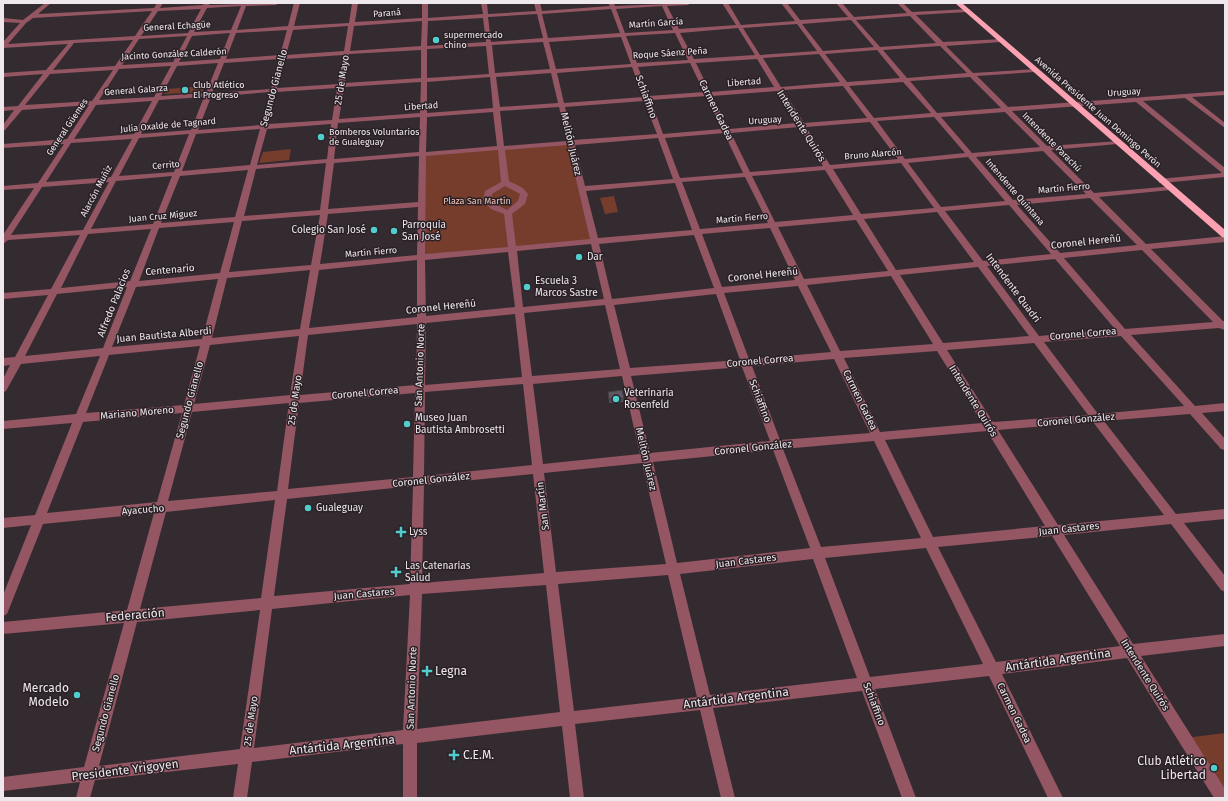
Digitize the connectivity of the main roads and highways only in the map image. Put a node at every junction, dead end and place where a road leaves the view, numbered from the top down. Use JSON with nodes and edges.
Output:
{"nodes":[{"id":1,"x":958,"y":3,"type":"edge"},
{"id":2,"x":1225,"y":235,"type":"edge"}],
"edges":[{"from":1,"to":2,"type":"highway","name":"Avenida Presidente Juan Domingo Perón"}]}
